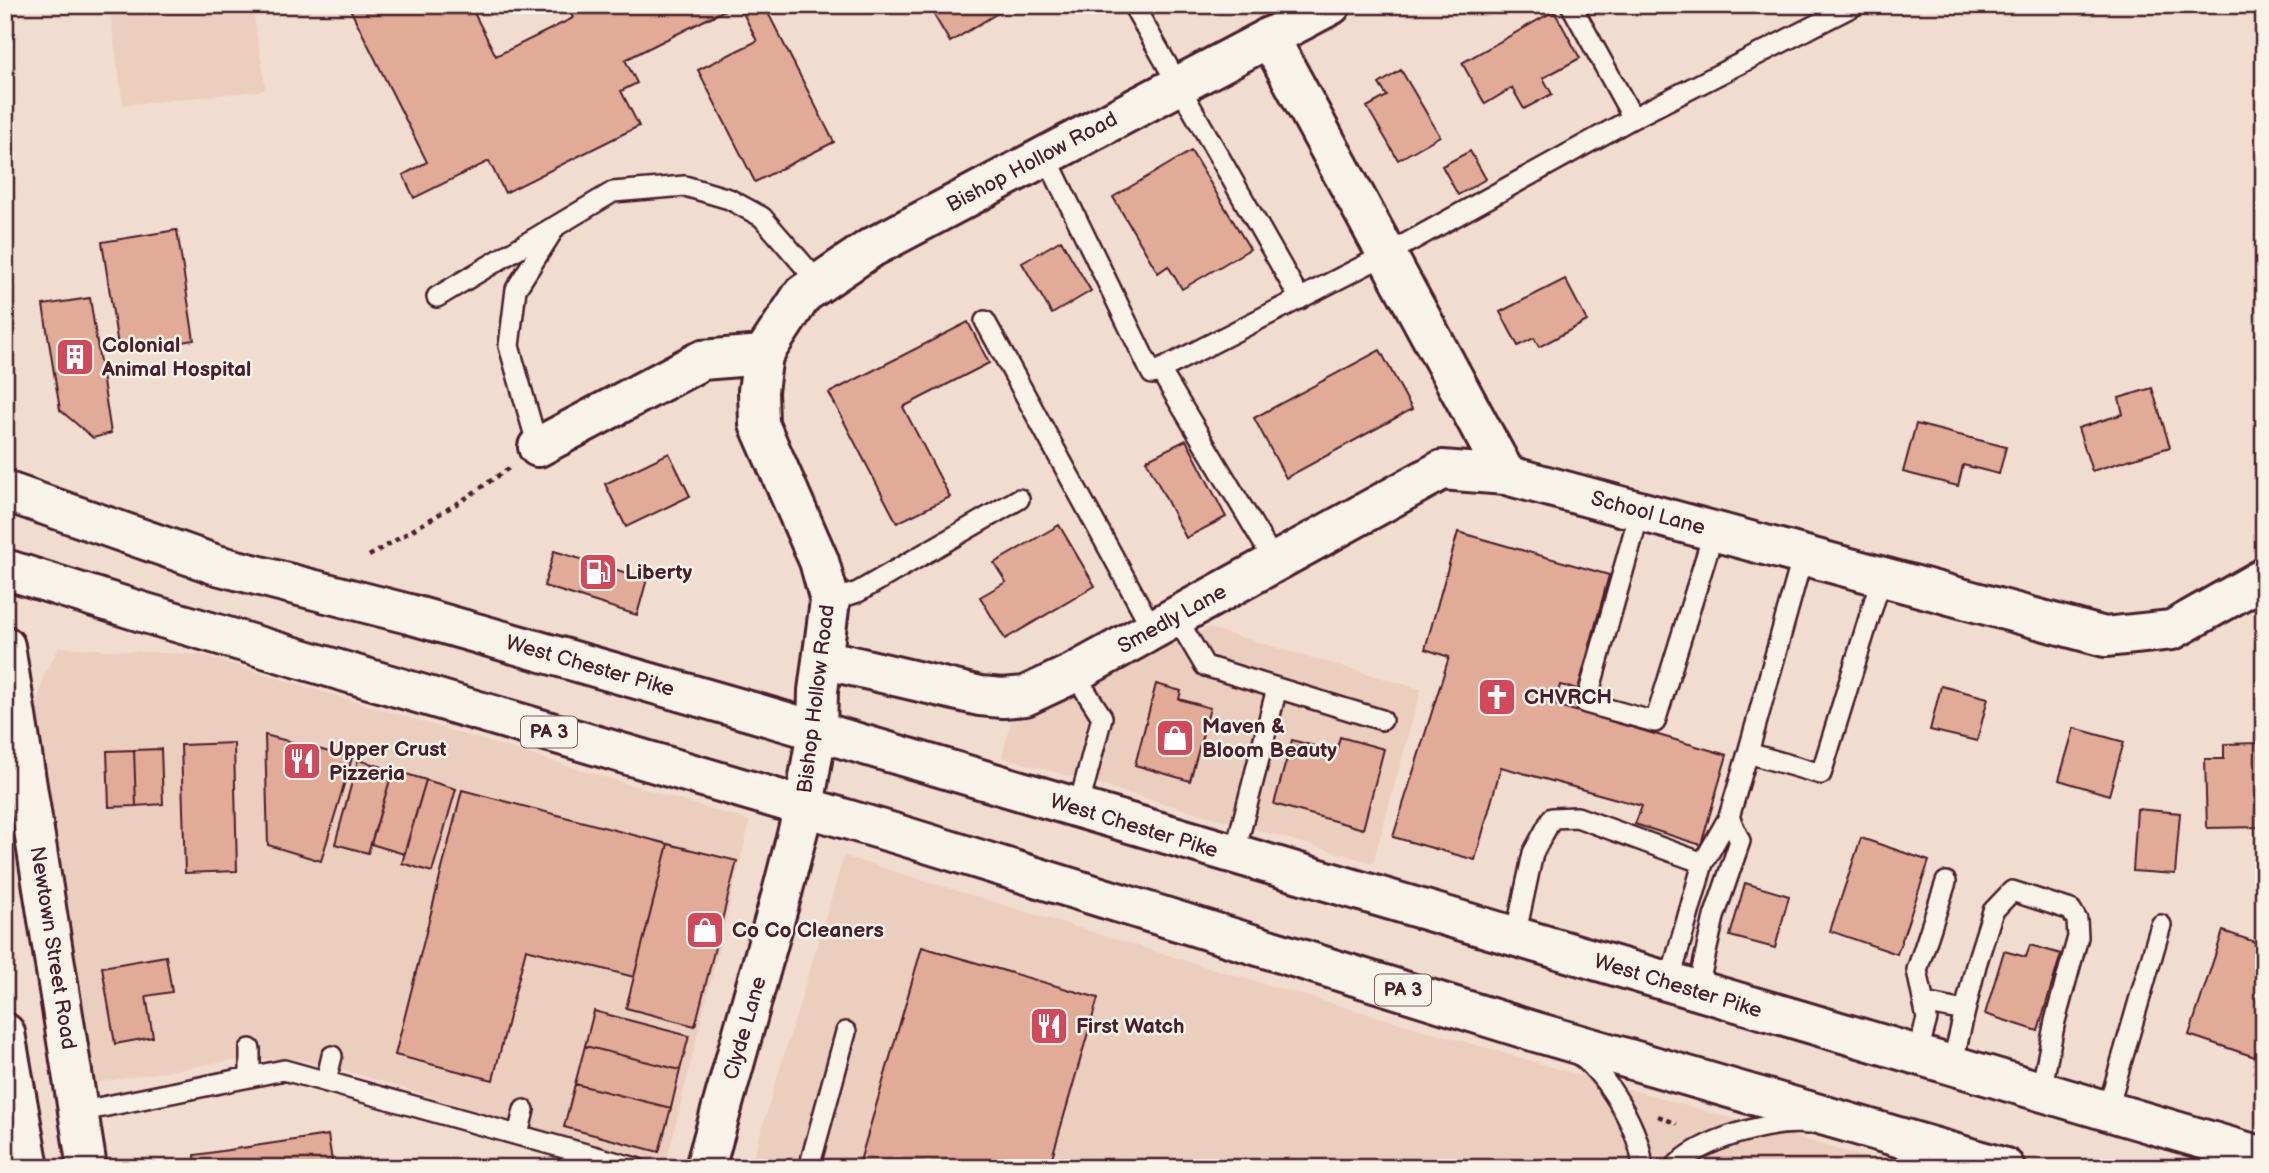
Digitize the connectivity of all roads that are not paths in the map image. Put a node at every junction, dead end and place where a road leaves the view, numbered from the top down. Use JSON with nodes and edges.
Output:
{"nodes":[{"id":1,"x":1133,"y":5,"type":"edge"},
{"id":2,"x":1331,"y":5,"type":"edge"},
{"id":3,"x":1571,"y":5,"type":"edge"},
{"id":4,"x":1855,"y":5,"type":"edge"},
{"id":5,"x":1269,"y":37,"type":"junction"},
{"id":6,"x":1178,"y":85,"type":"junction"},
{"id":7,"x":1633,"y":118,"type":"junction"},
{"id":8,"x":1045,"y":154,"type":"junction"},
{"id":9,"x":556,"y":226,"type":"junction"},
{"id":10,"x":1387,"y":254,"type":"junction"},
{"id":11,"x":819,"y":283,"type":"junction"},
{"id":12,"x":437,"y":297,"type":"dead end"},
{"id":13,"x":1300,"y":299,"type":"junction"},
{"id":14,"x":985,"y":321,"type":"dead end"},
{"id":15,"x":763,"y":355,"type":"junction"},
{"id":16,"x":1160,"y":370,"type":"junction"},
{"id":17,"x":538,"y":447,"type":"joint"},
{"id":18,"x":1506,"y":475,"type":"junction"},
{"id":19,"x":5,"y":491,"type":"edge"},
{"id":20,"x":1019,"y":499,"type":"dead end"},
{"id":21,"x":1640,"y":511,"type":"junction"},
{"id":22,"x":1714,"y":531,"type":"junction"},
{"id":23,"x":1802,"y":555,"type":"junction"},
{"id":24,"x":1275,"y":562,"type":"junction"},
{"id":25,"x":5,"y":569,"type":"edge"},
{"id":26,"x":1882,"y":576,"type":"junction"},
{"id":27,"x":2264,"y":579,"type":"edge"},
{"id":28,"x":830,"y":601,"type":"junction"},
{"id":29,"x":1164,"y":624,"type":"junction"},
{"id":30,"x":5,"y":646,"type":"edge"},
{"id":31,"x":822,"y":659,"type":"junction"},
{"id":32,"x":1074,"y":673,"type":"junction"},
{"id":33,"x":1277,"y":688,"type":"junction"},
{"id":34,"x":1382,"y":720,"type":"dead end"},
{"id":35,"x":817,"y":731,"type":"junction"},
{"id":36,"x":1748,"y":753,"type":"junction"},
{"id":37,"x":804,"y":807,"type":"junction"},
{"id":38,"x":1078,"y":809,"type":"junction"},
{"id":39,"x":1729,"y":817,"type":"junction"},
{"id":40,"x":1234,"y":856,"type":"junction"},
{"id":41,"x":1703,"y":863,"type":"junction"},
{"id":42,"x":1946,"y":882,"type":"dead end"},
{"id":43,"x":2161,"y":925,"type":"dead end"},
{"id":44,"x":1515,"y":937,"type":"junction"},
{"id":45,"x":1683,"y":987,"type":"junction"},
{"id":46,"x":1924,"y":1003,"type":"junction"},
{"id":47,"x":1964,"y":1011,"type":"junction"},
{"id":48,"x":5,"y":1032,"type":"edge"},
{"id":49,"x":845,"y":1032,"type":"dead end"},
{"id":50,"x":1536,"y":1032,"type":"junction"},
{"id":51,"x":250,"y":1049,"type":"dead end"},
{"id":52,"x":332,"y":1056,"type":"dead end"},
{"id":53,"x":1934,"y":1060,"type":"junction"},
{"id":54,"x":250,"y":1076,"type":"junction"},
{"id":55,"x":326,"y":1081,"type":"junction"},
{"id":56,"x":2041,"y":1091,"type":"junction"},
{"id":57,"x":524,"y":1110,"type":"dead end"},
{"id":58,"x":2107,"y":1111,"type":"junction"},
{"id":59,"x":78,"y":1112,"type":"junction"},
{"id":60,"x":1881,"y":1132,"type":"junction"},
{"id":61,"x":518,"y":1135,"type":"junction"},
{"id":62,"x":2264,"y":1157,"type":"edge"},
{"id":63,"x":29,"y":1168,"type":"edge"},
{"id":64,"x":87,"y":1168,"type":"edge"},
{"id":65,"x":636,"y":1168,"type":"edge"},
{"id":66,"x":705,"y":1168,"type":"edge"},
{"id":67,"x":809,"y":1168,"type":"edge"},
{"id":68,"x":1642,"y":1168,"type":"edge"},
{"id":69,"x":1674,"y":1168,"type":"edge"},
{"id":70,"x":2005,"y":1168,"type":"edge"}],
"edges":[{"from":1,"to":6,"type":"lane"},
{"from":2,"to":5,"type":"main road","name":"Bishop Hollow Road"},
{"from":3,"to":7,"type":"lane"},
{"from":4,"to":7,"type":"lane"},
{"from":5,"to":6,"type":"main road","name":"Bishop Hollow Road"},
{"from":5,"to":10,"type":"main road"},
{"from":6,"to":8,"type":"main road","name":"Bishop Hollow Road"},
{"from":6,"to":13,"type":"lane"},
{"from":7,"to":10,"type":"lane"},
{"from":8,"to":11,"type":"main road","name":"Bishop Hollow Road"},
{"from":8,"to":16,"type":"lane"},
{"from":9,"to":11,"type":"lane"},
{"from":9,"to":12,"type":"lane"},
{"from":9,"to":17,"type":"lane"},
{"from":10,"to":13,"type":"lane"},
{"from":10,"to":18,"type":"main road"},
{"from":11,"to":15,"type":"main road","name":"Bishop Hollow Road"},
{"from":13,"to":16,"type":"lane"},
{"from":14,"to":29,"type":"lane"},
{"from":15,"to":17,"type":"main road"},
{"from":15,"to":28,"type":"main road","name":"Bishop Hollow Road"},
{"from":16,"to":24,"type":"lane"},
{"from":18,"to":21,"type":"main road","name":"School Lane"},
{"from":18,"to":24,"type":"main road","name":"Smedly Lane"},
{"from":19,"to":35,"type":"main road","name":"West Chester Pike"},
{"from":20,"to":28,"type":"lane"},
{"from":21,"to":22,"type":"main road","name":"School Lane"},
{"from":21,"to":22,"type":"lane"},
{"from":22,"to":23,"type":"main road","name":"School Lane"},
{"from":23,"to":26,"type":"main road","name":"School Lane"},
{"from":23,"to":36,"type":"lane"},
{"from":24,"to":29,"type":"main road","name":"Smedly Lane"},
{"from":25,"to":37,"type":"main road","number":"PA 3"},
{"from":26,"to":27,"type":"main road","name":"School Lane"},
{"from":26,"to":36,"type":"lane"},
{"from":28,"to":31,"type":"main road","name":"Bishop Hollow Road"},
{"from":29,"to":32,"type":"main road","name":"Smedly Lane"},
{"from":29,"to":33,"type":"lane"},
{"from":30,"to":59,"type":"main road","name":"Newtown Street Road"},
{"from":31,"to":32,"type":"main road","name":"Smedly Lane"},
{"from":31,"to":35,"type":"main road","name":"Bishop Hollow Road"},
{"from":32,"to":38,"type":"lane"},
{"from":33,"to":34,"type":"lane"},
{"from":33,"to":40,"type":"lane"},
{"from":35,"to":37,"type":"main road","name":"Bishop Hollow Road"},
{"from":35,"to":38,"type":"main road","name":"West Chester Pike"},
{"from":36,"to":39,"type":"lane"},
{"from":37,"to":50,"type":"main road","number":"PA 3"},
{"from":37,"to":66,"type":"main road","name":"Clyde Lane"},
{"from":38,"to":40,"type":"main road","name":"West Chester Pike"},
{"from":39,"to":41,"type":"lane"},
{"from":39,"to":45,"type":"lane"},
{"from":40,"to":44,"type":"main road","name":"West Chester Pike"},
{"from":41,"to":44,"type":"lane"},
{"from":41,"to":45,"type":"lane"},
{"from":42,"to":46,"type":"lane"},
{"from":43,"to":58,"type":"lane"},
{"from":44,"to":45,"type":"main road","name":"West Chester Pike"},
{"from":45,"to":53,"type":"main road","name":"West Chester Pike"},
{"from":46,"to":47,"type":"lane"},
{"from":46,"to":53,"type":"lane"},
{"from":47,"to":53,"type":"lane"},
{"from":47,"to":56,"type":"lane"},
{"from":48,"to":63,"type":"main road"},
{"from":49,"to":67,"type":"lane"},
{"from":50,"to":60,"type":"main road","number":"PA 3"},
{"from":50,"to":68,"type":"lane"},
{"from":51,"to":54,"type":"lane"},
{"from":52,"to":55,"type":"lane"},
{"from":53,"to":56,"type":"main road","name":"West Chester Pike"},
{"from":54,"to":55,"type":"lane"},
{"from":54,"to":59,"type":"lane"},
{"from":55,"to":61,"type":"lane"},
{"from":56,"to":58,"type":"main road","name":"West Chester Pike"},
{"from":57,"to":61,"type":"lane"},
{"from":58,"to":62,"type":"main road","name":"West Chester Pike"},
{"from":59,"to":64,"type":"main road","name":"Newtown Street Road"},
{"from":60,"to":69,"type":"lane"},
{"from":60,"to":70,"type":"main road","number":"PA 3"},
{"from":61,"to":65,"type":"lane"}]}
